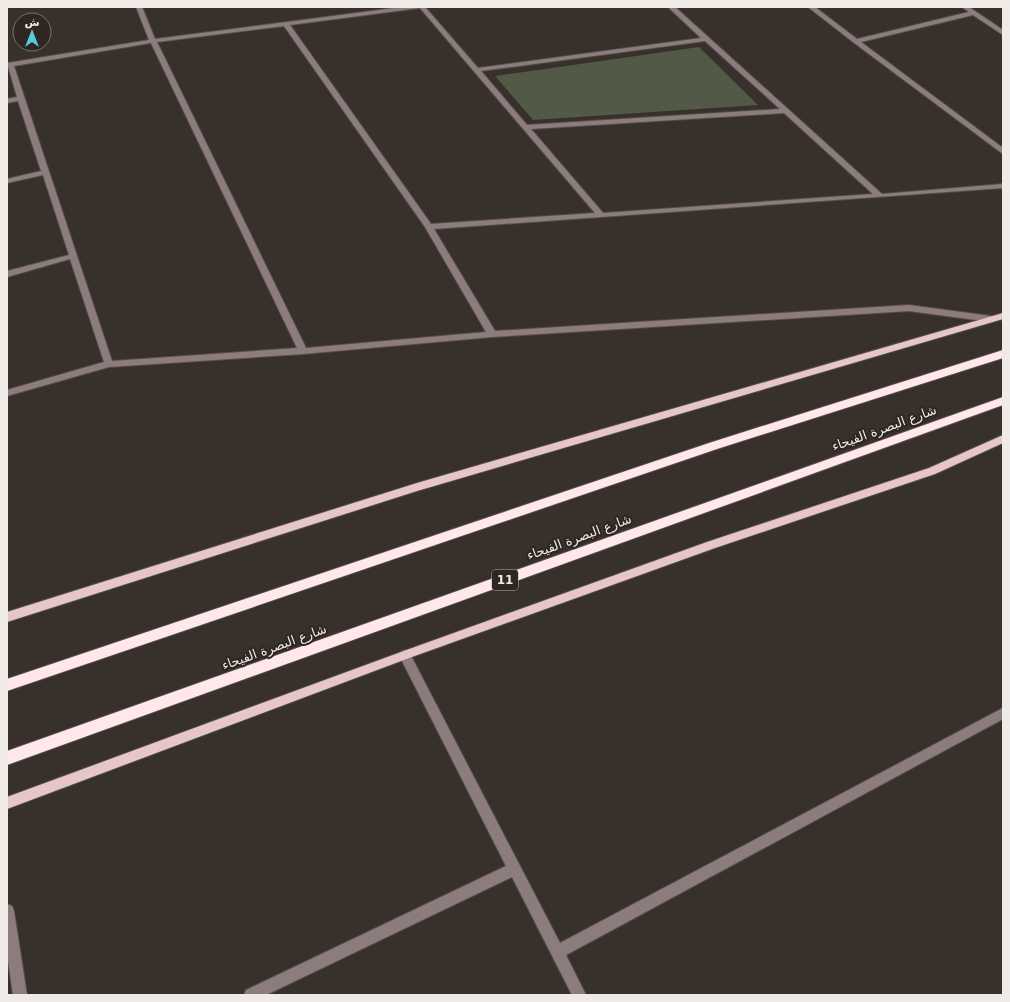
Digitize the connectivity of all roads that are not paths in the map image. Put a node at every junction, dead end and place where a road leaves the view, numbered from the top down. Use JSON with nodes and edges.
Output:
{"nodes":[{"id":1,"x":138,"y":7,"type":"edge"},
{"id":2,"x":417,"y":7,"type":"edge"},
{"id":3,"x":422,"y":7,"type":"edge"},
{"id":4,"x":671,"y":7,"type":"edge"},
{"id":5,"x":811,"y":7,"type":"edge"},
{"id":6,"x":965,"y":7,"type":"edge"},
{"id":7,"x":974,"y":13,"type":"junction"},
{"id":8,"x":286,"y":24,"type":"junction"},
{"id":9,"x":1003,"y":33,"type":"edge"},
{"id":10,"x":707,"y":39,"type":"junction"},
{"id":11,"x":153,"y":41,"type":"junction"},
{"id":12,"x":855,"y":41,"type":"junction"},
{"id":13,"x":8,"y":65,"type":"edge"},
{"id":14,"x":476,"y":70,"type":"junction"},
{"id":15,"x":21,"y":98,"type":"junction"},
{"id":16,"x":7,"y":101,"type":"edge"},
{"id":17,"x":786,"y":111,"type":"junction"},
{"id":18,"x":525,"y":127,"type":"junction"},
{"id":19,"x":1003,"y":152,"type":"edge"},
{"id":20,"x":46,"y":172,"type":"junction"},
{"id":21,"x":7,"y":181,"type":"edge"},
{"id":22,"x":1003,"y":186,"type":"edge"},
{"id":23,"x":880,"y":196,"type":"junction"},
{"id":24,"x":601,"y":215,"type":"junction"},
{"id":25,"x":429,"y":227,"type":"junction"},
{"id":26,"x":73,"y":256,"type":"junction"},
{"id":27,"x":7,"y":274,"type":"edge"},
{"id":28,"x":1003,"y":316,"type":"edge"},
{"id":29,"x":991,"y":318,"type":"junction"},
{"id":30,"x":492,"y":334,"type":"junction"},
{"id":31,"x":303,"y":351,"type":"junction"},
{"id":32,"x":1003,"y":354,"type":"edge"},
{"id":33,"x":109,"y":364,"type":"junction"},
{"id":34,"x":7,"y":393,"type":"edge"},
{"id":35,"x":1003,"y":401,"type":"edge"},
{"id":36,"x":1003,"y":439,"type":"edge"},
{"id":37,"x":7,"y":617,"type":"edge"},
{"id":38,"x":405,"y":655,"type":"junction"},
{"id":39,"x":7,"y":685,"type":"edge"},
{"id":40,"x":1003,"y":712,"type":"edge"},
{"id":41,"x":7,"y":758,"type":"edge"},
{"id":42,"x":7,"y":803,"type":"edge"},
{"id":43,"x":514,"y":868,"type":"junction"},
{"id":44,"x":7,"y":911,"type":"edge"},
{"id":45,"x":557,"y":952,"type":"junction"},
{"id":46,"x":20,"y":995,"type":"edge"},
{"id":47,"x":251,"y":995,"type":"edge"},
{"id":48,"x":579,"y":995,"type":"edge"}],
"edges":[{"from":1,"to":11,"type":"street"},
{"from":2,"to":8,"type":"street"},
{"from":3,"to":14,"type":"street"},
{"from":4,"to":10,"type":"street"},
{"from":5,"to":12,"type":"street"},
{"from":6,"to":7,"type":"street"},
{"from":7,"to":9,"type":"street"},
{"from":7,"to":12,"type":"street"},
{"from":8,"to":11,"type":"street"},
{"from":8,"to":25,"type":"street"},
{"from":10,"to":14,"type":"street"},
{"from":10,"to":17,"type":"street"},
{"from":11,"to":13,"type":"street"},
{"from":11,"to":31,"type":"street"},
{"from":12,"to":19,"type":"street"},
{"from":13,"to":15,"type":"street"},
{"from":14,"to":18,"type":"street"},
{"from":15,"to":16,"type":"street"},
{"from":15,"to":20,"type":"street"},
{"from":17,"to":18,"type":"street"},
{"from":17,"to":23,"type":"street"},
{"from":18,"to":24,"type":"street"},
{"from":20,"to":21,"type":"street"},
{"from":20,"to":26,"type":"street"},
{"from":22,"to":23,"type":"street"},
{"from":23,"to":24,"type":"street"},
{"from":24,"to":25,"type":"street"},
{"from":25,"to":30,"type":"street"},
{"from":26,"to":27,"type":"street"},
{"from":26,"to":33,"type":"street"},
{"from":28,"to":29,"type":"main road"},
{"from":29,"to":30,"type":"street"},
{"from":29,"to":37,"type":"main road"},
{"from":30,"to":31,"type":"street"},
{"from":31,"to":33,"type":"street"},
{"from":32,"to":39,"type":"highway"},
{"from":33,"to":34,"type":"street"},
{"from":35,"to":41,"type":"highway","name":"شارع البصرة الفيحاء","number":"11"},
{"from":36,"to":38,"type":"main road"},
{"from":38,"to":42,"type":"main road"},
{"from":38,"to":43,"type":"street"},
{"from":40,"to":45,"type":"street"},
{"from":43,"to":45,"type":"street"},
{"from":43,"to":47,"type":"street"},
{"from":44,"to":46,"type":"street"},
{"from":45,"to":48,"type":"street"}]}
